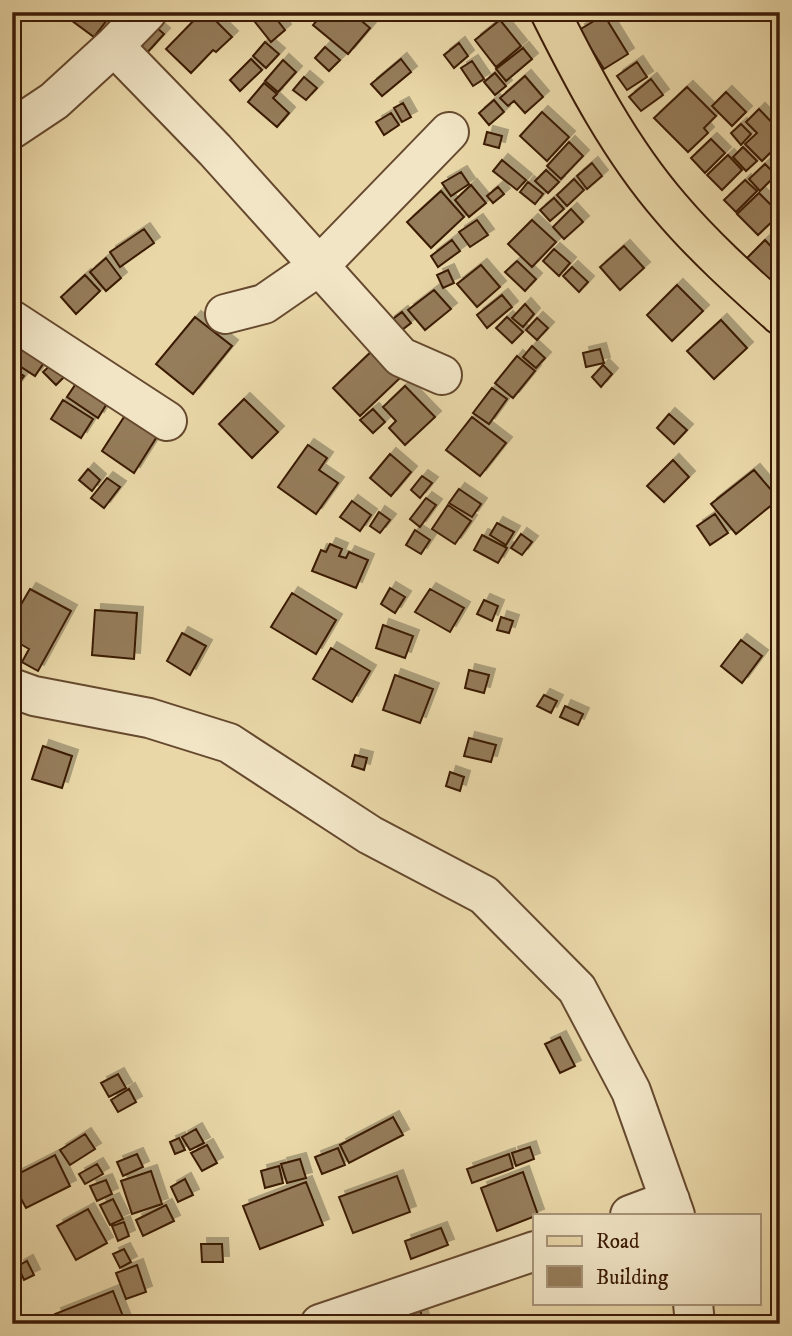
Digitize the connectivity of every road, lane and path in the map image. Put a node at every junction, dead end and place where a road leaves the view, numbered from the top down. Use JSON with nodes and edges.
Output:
{"nodes":[{"id":1,"x":147,"y":12,"type":"edge"},
{"id":2,"x":550,"y":12,"type":"edge"},
{"id":3,"x":114,"y":46,"type":"junction"},
{"id":4,"x":12,"y":129,"type":"edge"},
{"id":5,"x":450,"y":132,"type":"dead end"},
{"id":6,"x":318,"y":266,"type":"junction"},
{"id":7,"x":225,"y":314,"type":"dead end"},
{"id":8,"x":780,"y":315,"type":"edge"},
{"id":9,"x":12,"y":320,"type":"edge"},
{"id":10,"x":442,"y":375,"type":"dead end"},
{"id":11,"x":167,"y":421,"type":"dead end"},
{"id":12,"x":12,"y":688,"type":"edge"},
{"id":13,"x":672,"y":1208,"type":"edge"},
{"id":14,"x":636,"y":1214,"type":"edge"},
{"id":15,"x":533,"y":1252,"type":"edge"},
{"id":16,"x":693,"y":1304,"type":"edge"},
{"id":17,"x":320,"y":1324,"type":"edge"},
{"id":18,"x":695,"y":1324,"type":"edge"}],
"edges":[{"from":1,"to":3,"type":"street"},
{"from":2,"to":8,"type":"main road"},
{"from":3,"to":4,"type":"street"},
{"from":3,"to":6,"type":"street"},
{"from":5,"to":6,"type":"street"},
{"from":6,"to":7,"type":"street"},
{"from":6,"to":10,"type":"street"},
{"from":9,"to":11,"type":"street"},
{"from":12,"to":13,"type":"street"},
{"from":13,"to":14,"type":"street"},
{"from":15,"to":17,"type":"street"},
{"from":16,"to":18,"type":"street"}]}
